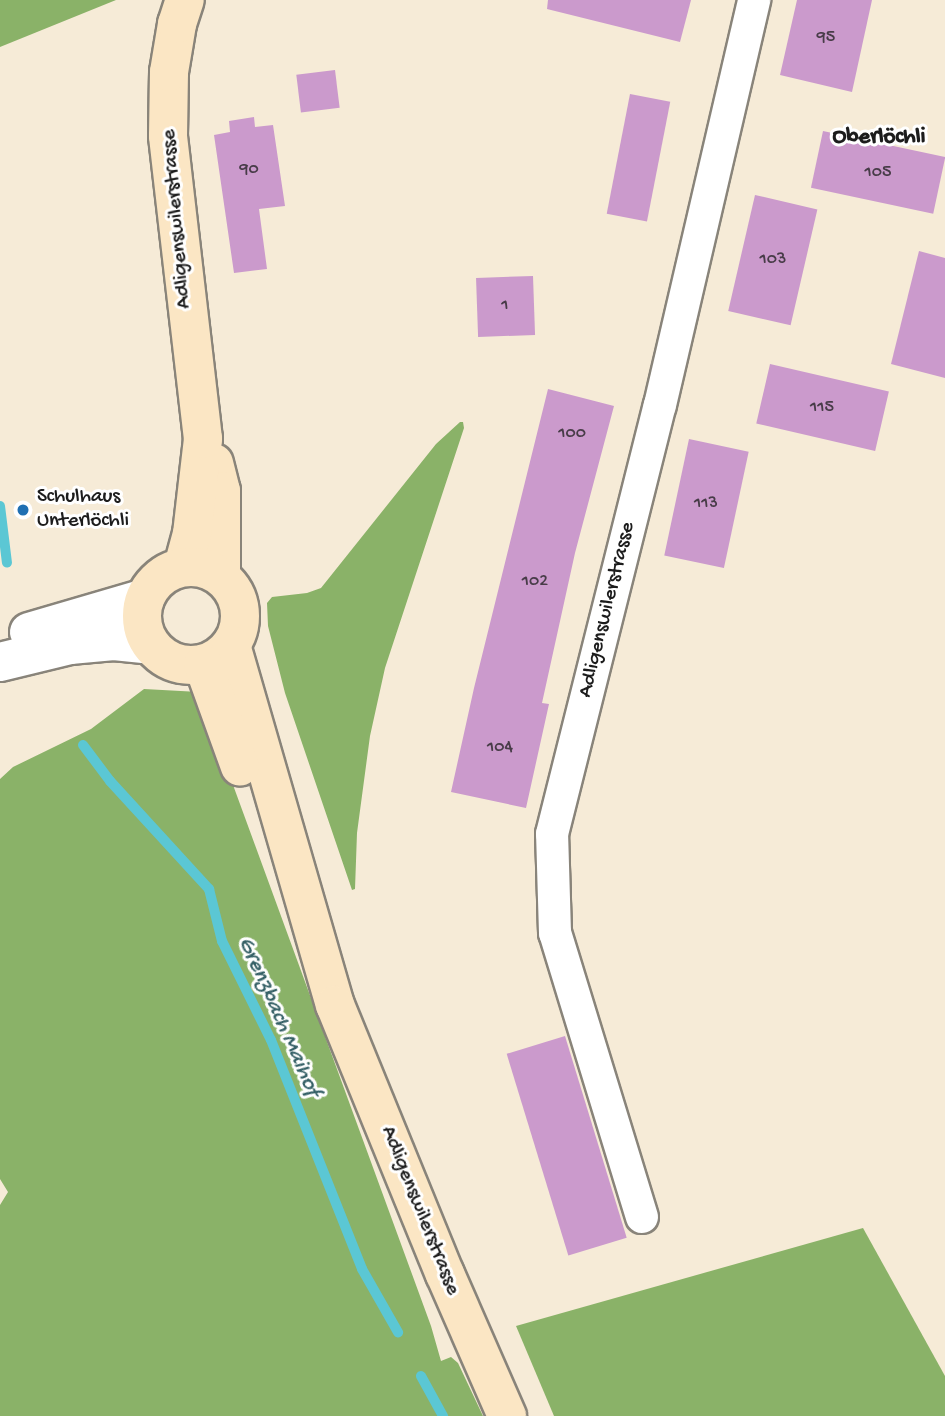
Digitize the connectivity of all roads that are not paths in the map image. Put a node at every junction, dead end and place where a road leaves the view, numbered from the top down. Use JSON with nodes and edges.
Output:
{"nodes":[{"id":1,"x":186,"y":0,"type":"edge"},
{"id":2,"x":754,"y":0,"type":"edge"},
{"id":3,"x":202,"y":439,"type":"junction"},
{"id":4,"x":183,"y":567,"type":"junction"},
{"id":5,"x":220,"y":576,"type":"junction"},
{"id":6,"x":145,"y":598,"type":"junction"},
{"id":7,"x":0,"y":640,"type":"edge"},
{"id":8,"x":151,"y":645,"type":"junction"},
{"id":9,"x":217,"y":655,"type":"junction"},
{"id":10,"x":0,"y":662,"type":"edge"},
{"id":11,"x":642,"y":1217,"type":"dead end"},
{"id":12,"x":507,"y":1416,"type":"edge"}],
"edges":[{"from":1,"to":3,"type":"main road","name":"Adligenswilerstrasse"},
{"from":2,"to":11,"type":"street","name":"Adligenswilerstrasse"},
{"from":3,"to":4,"type":"main road","name":"Adligenswilerstrasse"},
{"from":3,"to":5,"type":"main road","name":"Adligenswilerstrasse"},
{"from":4,"to":5,"type":"main road"},
{"from":4,"to":6,"type":"main road"},
{"from":5,"to":9,"type":"main road"},
{"from":6,"to":7,"type":"street"},
{"from":6,"to":8,"type":"main road"},
{"from":8,"to":9,"type":"main road"},
{"from":8,"to":10,"type":"street"},
{"from":9,"to":12,"type":"main road","name":"Adligenswilerstrasse"}]}
